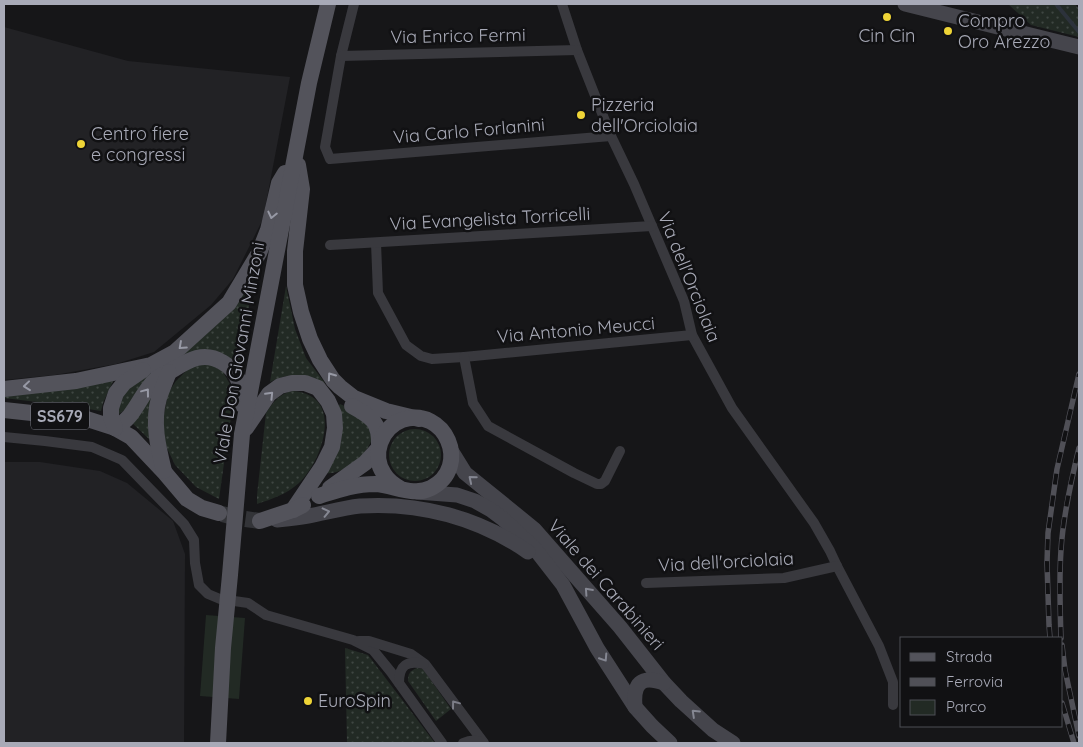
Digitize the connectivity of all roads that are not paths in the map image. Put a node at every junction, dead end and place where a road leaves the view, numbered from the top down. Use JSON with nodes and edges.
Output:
{"nodes":[{"id":1,"x":328,"y":4,"type":"edge"},
{"id":2,"x":354,"y":4,"type":"edge"},
{"id":3,"x":562,"y":4,"type":"edge"},
{"id":4,"x":905,"y":4,"type":"edge"},
{"id":5,"x":1079,"y":46,"type":"edge"},
{"id":6,"x":577,"y":50,"type":"junction"},
{"id":7,"x":341,"y":56,"type":"junction"},
{"id":8,"x":611,"y":136,"type":"junction"},
{"id":9,"x":296,"y":154,"type":"junction"},
{"id":10,"x":652,"y":226,"type":"junction"},
{"id":11,"x":376,"y":243,"type":"junction"},
{"id":12,"x":330,"y":245,"type":"dead end"},
{"id":13,"x":692,"y":335,"type":"junction"},
{"id":14,"x":464,"y":357,"type":"junction"},
{"id":15,"x":151,"y":365,"type":"junction"},
{"id":16,"x":169,"y":372,"type":"junction"},
{"id":17,"x":318,"y":388,"type":"junction"},
{"id":18,"x":4,"y":389,"type":"edge"},
{"id":19,"x":4,"y":410,"type":"edge"},
{"id":20,"x":419,"y":419,"type":"junction"},
{"id":21,"x":114,"y":428,"type":"junction"},
{"id":22,"x":242,"y":434,"type":"junction"},
{"id":23,"x":4,"y":437,"type":"edge"},
{"id":24,"x":379,"y":447,"type":"junction"},
{"id":25,"x":620,"y":451,"type":"dead end"},
{"id":26,"x":452,"y":452,"type":"junction"},
{"id":27,"x":165,"y":473,"type":"junction"},
{"id":28,"x":407,"y":490,"type":"junction"},
{"id":29,"x":319,"y":496,"type":"junction"},
{"id":30,"x":293,"y":510,"type":"junction"},
{"id":31,"x":219,"y":514,"type":"tunnel mouth"},
{"id":32,"x":260,"y":521,"type":"joint"},
{"id":33,"x":837,"y":566,"type":"junction"},
{"id":34,"x":558,"y":578,"type":"junction"},
{"id":35,"x":646,"y":582,"type":"dead end"},
{"id":36,"x":353,"y":640,"type":"junction"},
{"id":37,"x":425,"y":664,"type":"junction"},
{"id":38,"x":399,"y":683,"type":"junction"},
{"id":39,"x":664,"y":683,"type":"junction"},
{"id":40,"x":893,"y":705,"type":"dead end"},
{"id":41,"x":635,"y":707,"type":"junction"},
{"id":42,"x":656,"y":736,"type":"edge"},
{"id":43,"x":218,"y":743,"type":"edge"},
{"id":44,"x":442,"y":743,"type":"edge"},
{"id":45,"x":463,"y":743,"type":"edge"},
{"id":46,"x":484,"y":743,"type":"edge"},
{"id":47,"x":670,"y":743,"type":"edge"},
{"id":48,"x":733,"y":743,"type":"edge"}],
"edges":[{"from":1,"to":9,"type":"main road","name":"Viale Don Giovanni Minzoni"},
{"from":2,"to":7,"type":"street"},
{"from":3,"to":6,"type":"street","name":"Via dell'Orciolaia"},
{"from":4,"to":5,"type":"main road"},
{"from":6,"to":7,"type":"street","name":"Via Enrico Fermi"},
{"from":6,"to":8,"type":"street","name":"Via dell'Orciolaia"},
{"from":7,"to":8,"type":"street","name":"Via Carlo Forlanini"},
{"from":8,"to":10,"type":"street","name":"Via dell'Orciolaia"},
{"from":9,"to":15,"type":"main road","one_way":true},
{"from":20,"to":9,"type":"main road","one_way":true},
{"from":9,"to":22,"type":"main road","name":"Viale Don Giovanni Minzoni"},
{"from":10,"to":11,"type":"street","name":"Via Evangelista Torricelli"},
{"from":10,"to":13,"type":"street","name":"Via dell'Orciolaia"},
{"from":11,"to":12,"type":"street","name":"Via Evangelista Torricelli"},
{"from":11,"to":14,"type":"street","name":"Via Antonio Meucci"},
{"from":13,"to":14,"type":"street","name":"Via Antonio Meucci"},
{"from":13,"to":33,"type":"street","name":"Via dell'Orciolaia"},
{"from":14,"to":25,"type":"street"},
{"from":15,"to":18,"type":"main road","one_way":true},
{"from":15,"to":21,"type":"main road"},
{"from":21,"to":16,"type":"main road","one_way":true},
{"from":16,"to":22,"type":"main road"},
{"from":16,"to":27,"type":"main road"},
{"from":22,"to":17,"type":"main road","one_way":true},
{"from":17,"to":24,"type":"main road"},
{"from":17,"to":30,"type":"main road"},
{"from":19,"to":21,"type":"main road","number":"SS679"},
{"from":20,"to":24,"type":"main road"},
{"from":20,"to":26,"type":"main road"},
{"from":21,"to":27,"type":"main road","number":"SS679"},
{"from":22,"to":43,"type":"main road","name":"Viale Don Giovanni Minzoni"},
{"from":23,"to":36,"type":"street"},
{"from":24,"to":28,"type":"main road"},
{"from":24,"to":29,"type":"main road"},
{"from":26,"to":28,"type":"main road"},
{"from":39,"to":26,"type":"main road","name":"Viale dei Carabinieri","one_way":true},
{"from":27,"to":31,"type":"main road","number":"SS679"},
{"from":28,"to":29,"type":"main road"},
{"from":28,"to":34,"type":"main road","name":"Viale dei Carabinieri"},
{"from":29,"to":30,"type":"main road"},
{"from":30,"to":32,"type":"main road"},
{"from":32,"to":34,"type":"main road","name":"Viale dei Carabinieri","one_way":true},
{"from":33,"to":35,"type":"street","name":"Via dell'orciolaia"},
{"from":33,"to":40,"type":"street","name":"Via dell'Orciolaia"},
{"from":34,"to":41,"type":"main road","name":"Viale dei Carabinieri","one_way":true},
{"from":36,"to":37,"type":"street"},
{"from":36,"to":38,"type":"street"},
{"from":37,"to":38,"type":"street"},
{"from":46,"to":37,"type":"street","one_way":true},
{"from":38,"to":44,"type":"street"},
{"from":39,"to":41,"type":"main road"},
{"from":48,"to":39,"type":"main road","name":"Viale dei Carabinieri","one_way":true},
{"from":41,"to":42,"type":"main road","name":"Viale dei Carabinieri"},
{"from":42,"to":47,"type":"main road","name":"Viale dei Carabinieri"},
{"from":45,"to":46,"type":"street"}]}
